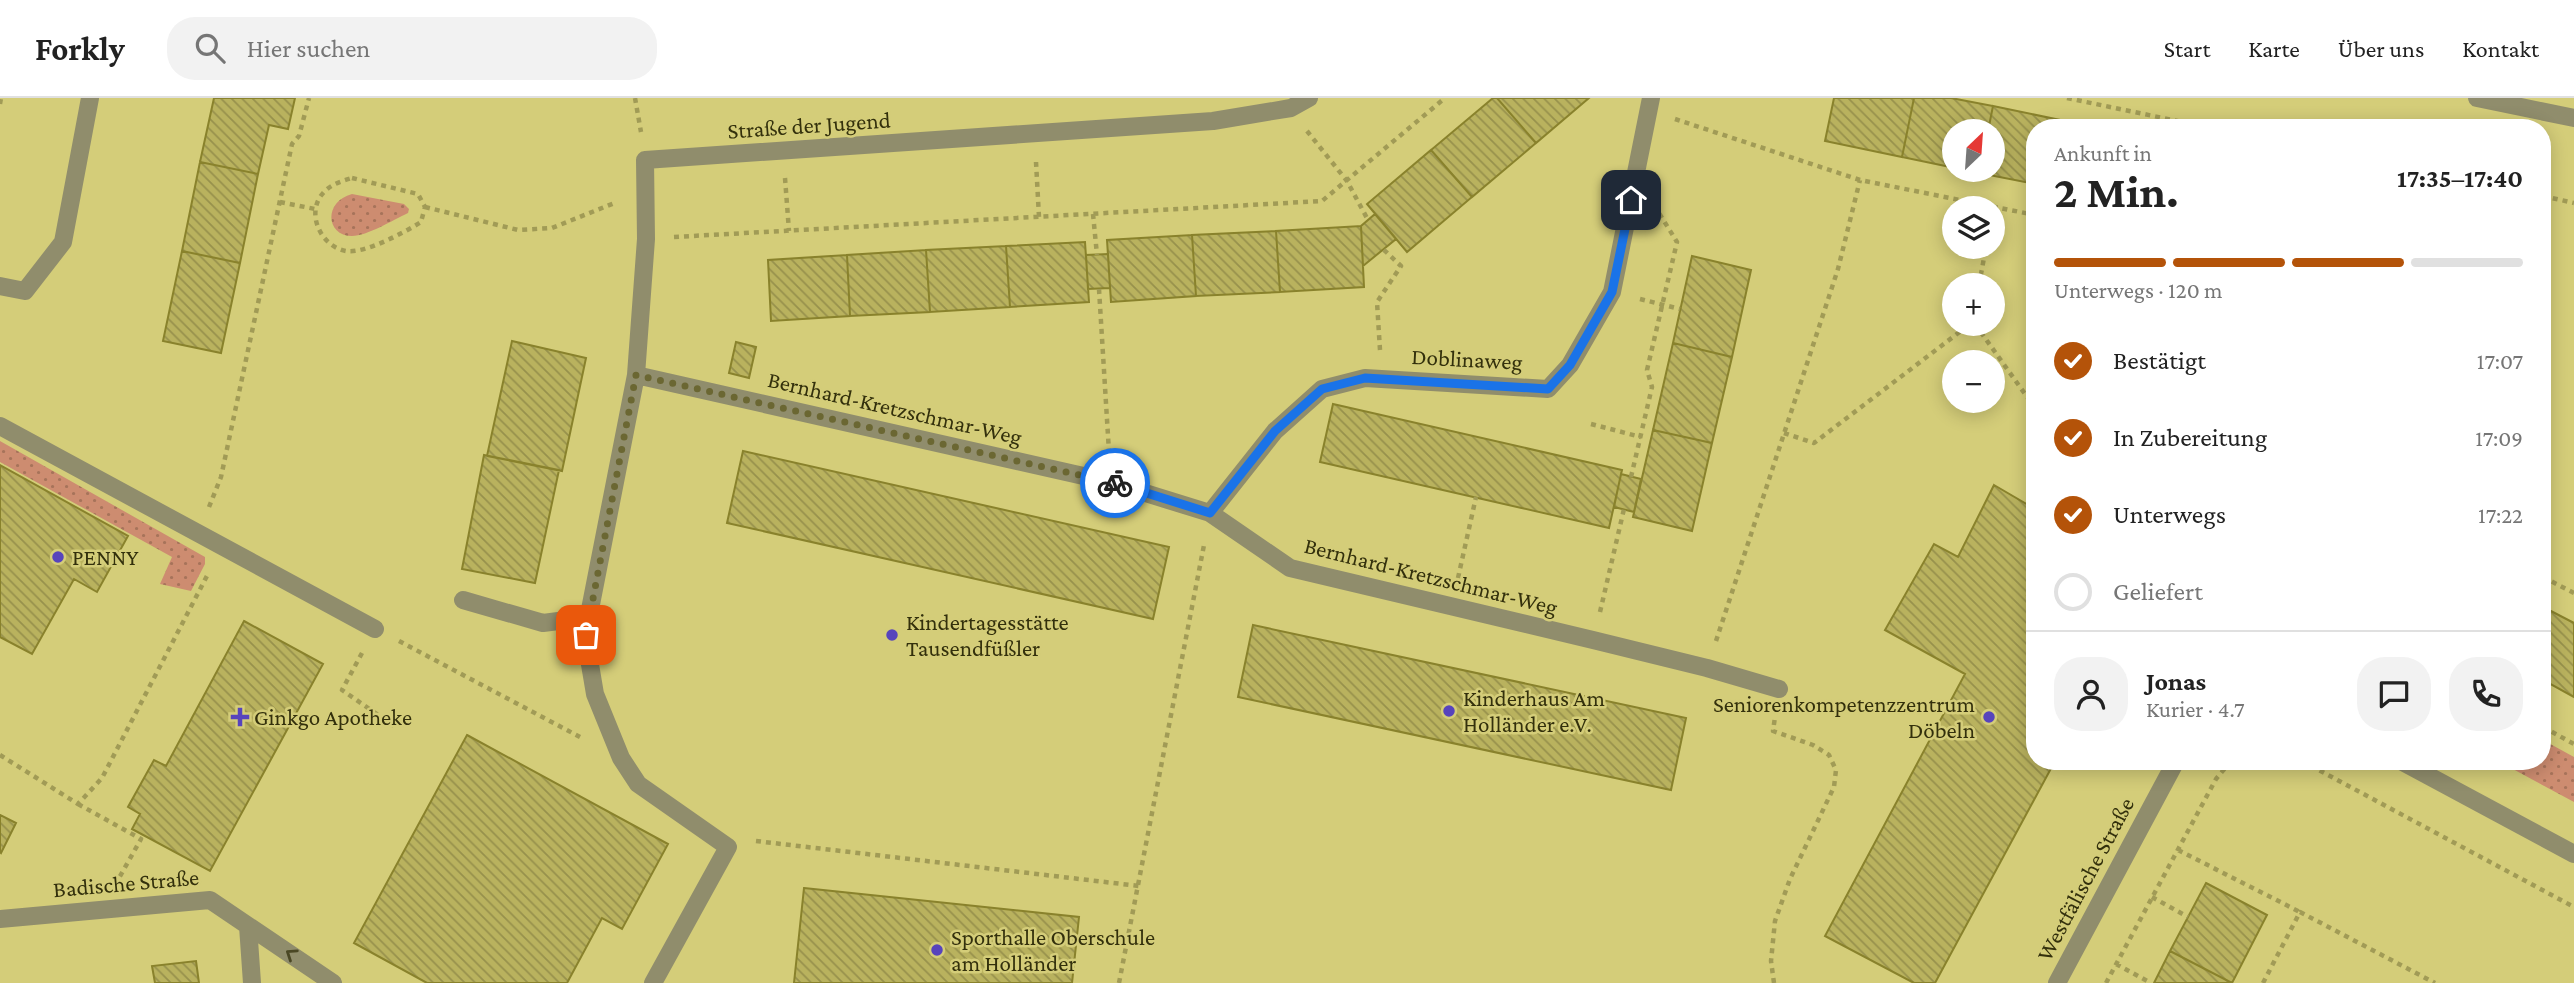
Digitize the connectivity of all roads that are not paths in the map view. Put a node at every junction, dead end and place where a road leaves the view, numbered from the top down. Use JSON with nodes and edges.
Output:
{"nodes":[{"id":1,"x":90,"y":98,"type":"edge"},
{"id":2,"x":1308,"y":98,"type":"edge"},
{"id":3,"x":2477,"y":98,"type":"edge"},
{"id":4,"x":1649,"y":104,"type":"edge"},
{"id":5,"x":2574,"y":118,"type":"edge"},
{"id":6,"x":0,"y":286,"type":"edge"},
{"id":7,"x":636,"y":375,"type":"junction"},
{"id":8,"x":0,"y":426,"type":"edge"},
{"id":9,"x":1210,"y":513,"type":"junction"},
{"id":10,"x":463,"y":600,"type":"dead end"},
{"id":11,"x":589,"y":617,"type":"junction"},
{"id":12,"x":375,"y":629,"type":"road end"},
{"id":13,"x":1779,"y":689,"type":"road end"},
{"id":14,"x":2171,"y":770,"type":"edge"},
{"id":15,"x":2418,"y":770,"type":"edge"},
{"id":16,"x":2574,"y":854,"type":"edge"},
{"id":17,"x":0,"y":919,"type":"edge"},
{"id":18,"x":248,"y":926,"type":"junction"},
{"id":19,"x":252,"y":983,"type":"edge"},
{"id":20,"x":333,"y":983,"type":"edge"},
{"id":21,"x":653,"y":983,"type":"edge"},
{"id":22,"x":2057,"y":983,"type":"edge"}],
"edges":[{"from":1,"to":6,"type":"street"},
{"from":2,"to":7,"type":"street","name":"Straße der Jugend"},
{"from":3,"to":5,"type":"street"},
{"from":4,"to":9,"type":"street","name":"Doblinaweg"},
{"from":7,"to":9,"type":"street","name":"Bernhard-Kretzschmar-Weg"},
{"from":7,"to":11,"type":"street"},
{"from":8,"to":12,"type":"street"},
{"from":9,"to":13,"type":"street","name":"Bernhard-Kretzschmar-Weg"},
{"from":10,"to":11,"type":"street"},
{"from":11,"to":21,"type":"street"},
{"from":14,"to":22,"type":"street","name":"Westfälische Straße"},
{"from":15,"to":16,"type":"street"},
{"from":17,"to":18,"type":"street","name":"Badische Straße"},
{"from":18,"to":19,"type":"street"},
{"from":20,"to":18,"type":"street","name":"Badische Straße","one_way":true}]}
